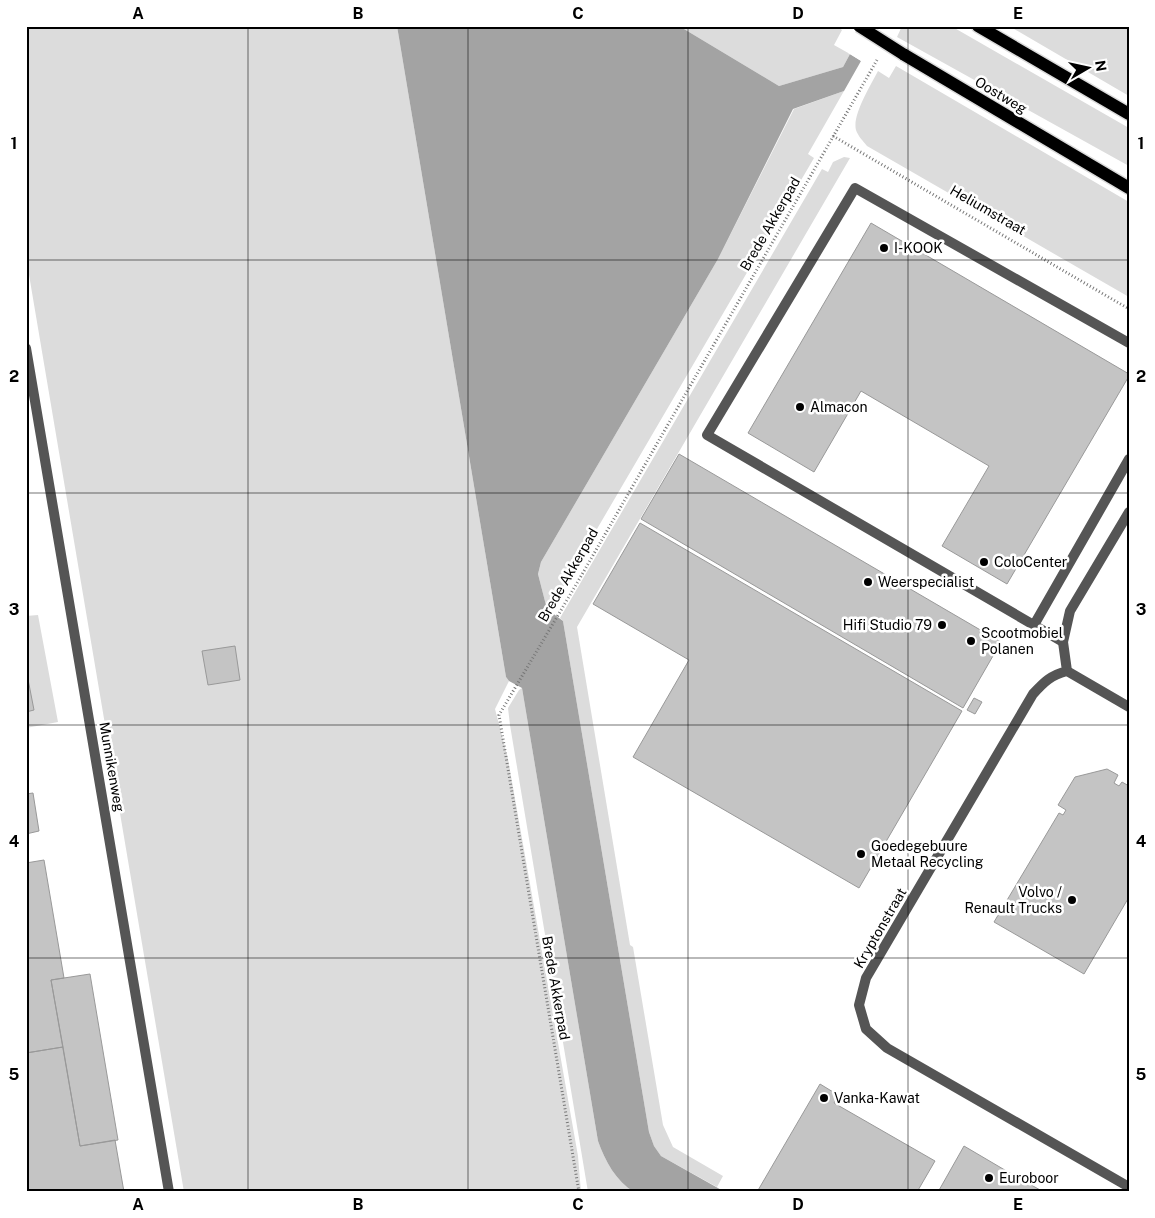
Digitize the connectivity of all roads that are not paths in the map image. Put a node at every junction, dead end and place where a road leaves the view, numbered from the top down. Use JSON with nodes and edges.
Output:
{"nodes":[{"id":1,"x":859,"y":26,"type":"edge"},
{"id":2,"x":978,"y":26,"type":"edge"},
{"id":3,"x":1129,"y":114,"type":"edge"},
{"id":4,"x":1129,"y":188,"type":"edge"},
{"id":5,"x":1129,"y":343,"type":"edge"},
{"id":6,"x":26,"y":348,"type":"edge"},
{"id":7,"x":1129,"y":459,"type":"edge"},
{"id":8,"x":1129,"y":512,"type":"edge"},
{"id":9,"x":1034,"y":625,"type":"junction"},
{"id":10,"x":1063,"y":642,"type":"junction"},
{"id":11,"x":1067,"y":671,"type":"junction"},
{"id":12,"x":1129,"y":707,"type":"edge"},
{"id":13,"x":1129,"y":1187,"type":"edge"},
{"id":14,"x":169,"y":1192,"type":"edge"}],
"edges":[{"from":1,"to":4,"type":"main road","name":"Oostweg","bridge":true},
{"from":2,"to":3,"type":"main road"},
{"from":5,"to":9,"type":"street"},
{"from":6,"to":14,"type":"street","name":"Munnikenweg"},
{"from":7,"to":9,"type":"street"},
{"from":8,"to":10,"type":"street"},
{"from":9,"to":10,"type":"street"},
{"from":10,"to":11,"type":"street"},
{"from":11,"to":12,"type":"street"},
{"from":11,"to":13,"type":"street","name":"Kryptonstraat"}]}
